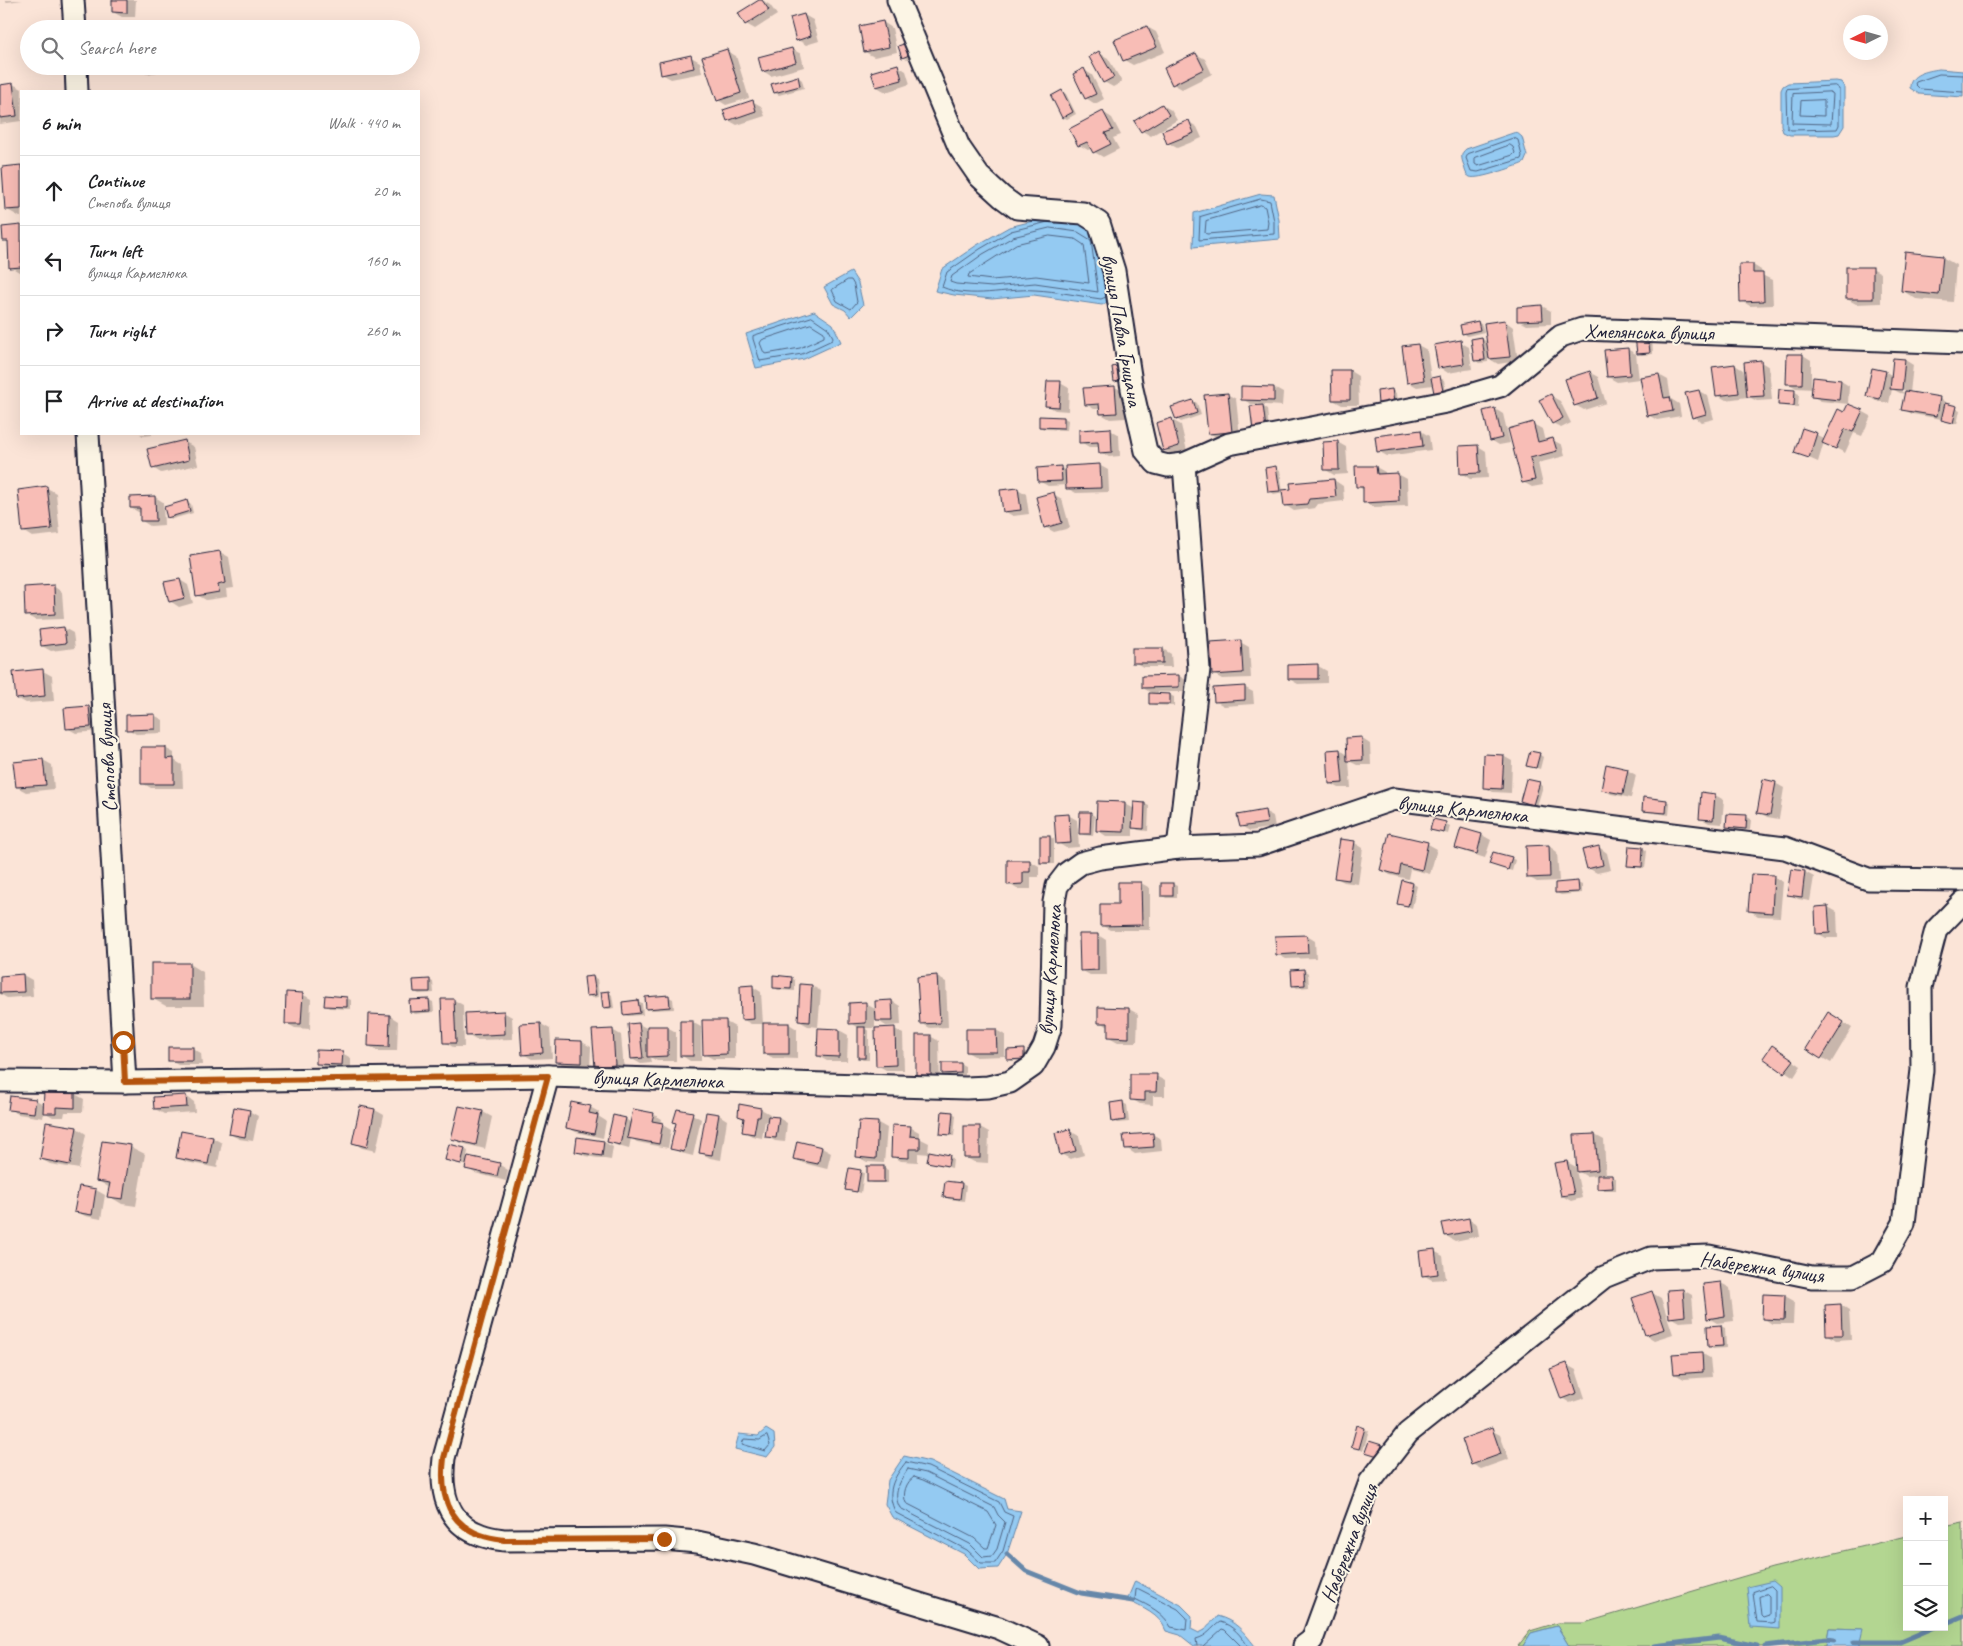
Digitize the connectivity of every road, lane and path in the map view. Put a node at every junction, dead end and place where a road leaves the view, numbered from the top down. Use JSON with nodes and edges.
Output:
{"nodes":[{"id":1,"x":73,"y":0,"type":"edge"},
{"id":2,"x":898,"y":0,"type":"edge"},
{"id":3,"x":74,"y":20,"type":"edge"},
{"id":4,"x":76,"y":75,"type":"edge"},
{"id":5,"x":77,"y":90,"type":"edge"},
{"id":6,"x":1963,"y":343,"type":"edge"},
{"id":7,"x":88,"y":435,"type":"edge"},
{"id":8,"x":1184,"y":464,"type":"junction"},
{"id":9,"x":1178,"y":848,"type":"junction"},
{"id":10,"x":1963,"y":880,"type":"edge"},
{"id":11,"x":1963,"y":902,"type":"edge"},
{"id":12,"x":548,"y":1076,"type":"junction"},
{"id":13,"x":0,"y":1081,"type":"edge"},
{"id":14,"x":125,"y":1082,"type":"junction"},
{"id":15,"x":1038,"y":1646,"type":"edge"},
{"id":16,"x":1304,"y":1646,"type":"edge"}],
"edges":[{"from":1,"to":3,"type":"street"},
{"from":2,"to":8,"type":"street","name":"вулиця Павла Грицана"},
{"from":4,"to":5,"type":"street"},
{"from":6,"to":8,"type":"street","name":"Хмелянська вулиця"},
{"from":7,"to":14,"type":"street","name":"Степова вулиця"},
{"from":8,"to":9,"type":"street"},
{"from":9,"to":10,"type":"street","name":"вулиця Кармелюка"},
{"from":9,"to":12,"type":"street","name":"вулиця Кармелюка"},
{"from":11,"to":16,"type":"street","name":"Набережна вулиця"},
{"from":12,"to":14,"type":"street","name":"вулиця Кармелюка"},
{"from":12,"to":15,"type":"street"},
{"from":13,"to":14,"type":"street","name":"вулиця Кармелюка"}]}
